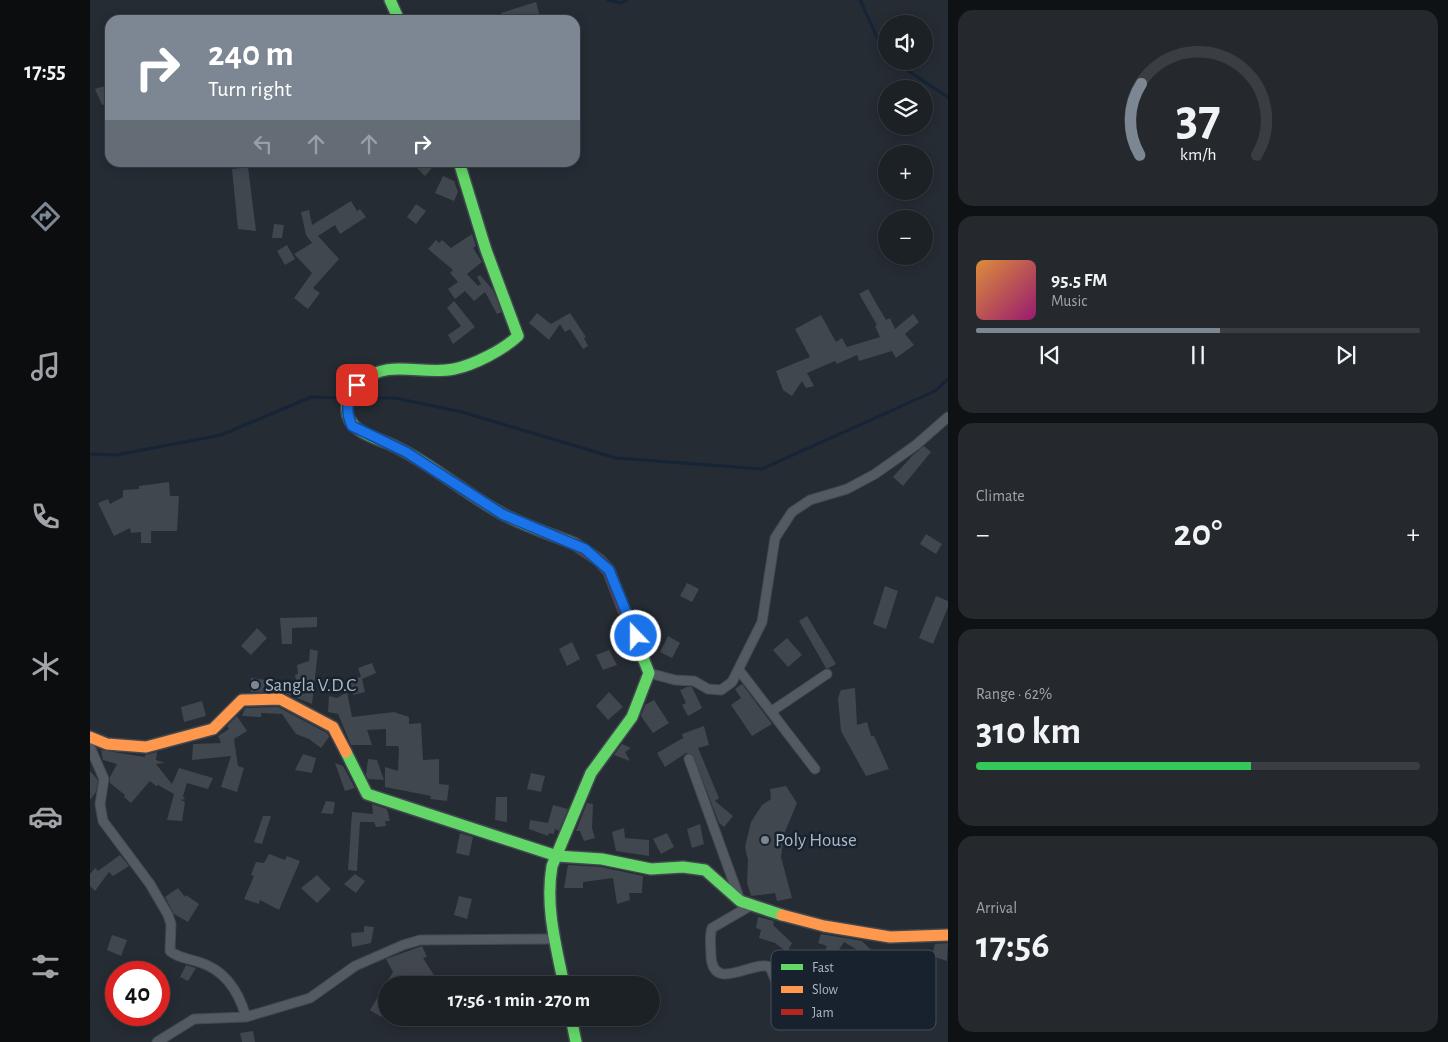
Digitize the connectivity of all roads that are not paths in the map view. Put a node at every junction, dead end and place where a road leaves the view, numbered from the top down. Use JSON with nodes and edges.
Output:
{"nodes":[{"id":1,"x":390,"y":0,"type":"edge"},
{"id":2,"x":397,"y":15,"type":"edge"},
{"id":3,"x":461,"y":167,"type":"edge"},
{"id":4,"x":948,"y":418,"type":"edge"},
{"id":5,"x":739,"y":670,"type":"junction"},
{"id":6,"x":649,"y":674,"type":"junction"},
{"id":7,"x":826,"y":674,"type":"dead end"},
{"id":8,"x":772,"y":711,"type":"junction"},
{"id":9,"x":90,"y":737,"type":"edge"},
{"id":10,"x":90,"y":747,"type":"edge"},
{"id":11,"x":689,"y":759,"type":"dead end"},
{"id":12,"x":815,"y":768,"type":"dead end"},
{"id":13,"x":557,"y":856,"type":"junction"},
{"id":14,"x":745,"y":903,"type":"junction"},
{"id":15,"x":948,"y":935,"type":"edge"},
{"id":16,"x":555,"y":939,"type":"junction"},
{"id":17,"x":771,"y":969,"type":"edge"},
{"id":18,"x":562,"y":976,"type":"edge"},
{"id":19,"x":246,"y":1017,"type":"junction"},
{"id":20,"x":573,"y":1026,"type":"edge"},
{"id":21,"x":157,"y":1042,"type":"edge"},
{"id":22,"x":576,"y":1042,"type":"edge"}],
"edges":[{"from":1,"to":2,"type":"street"},
{"from":3,"to":6,"type":"street"},
{"from":4,"to":5,"type":"street"},
{"from":5,"to":6,"type":"street"},
{"from":5,"to":8,"type":"street"},
{"from":6,"to":13,"type":"street"},
{"from":7,"to":8,"type":"street"},
{"from":8,"to":12,"type":"street"},
{"from":9,"to":13,"type":"street"},
{"from":10,"to":19,"type":"street"},
{"from":11,"to":14,"type":"street"},
{"from":13,"to":14,"type":"street"},
{"from":13,"to":16,"type":"street"},
{"from":14,"to":15,"type":"street"},
{"from":14,"to":17,"type":"street"},
{"from":16,"to":18,"type":"street"},
{"from":16,"to":19,"type":"street"},
{"from":19,"to":21,"type":"street"},
{"from":20,"to":22,"type":"street"}]}
